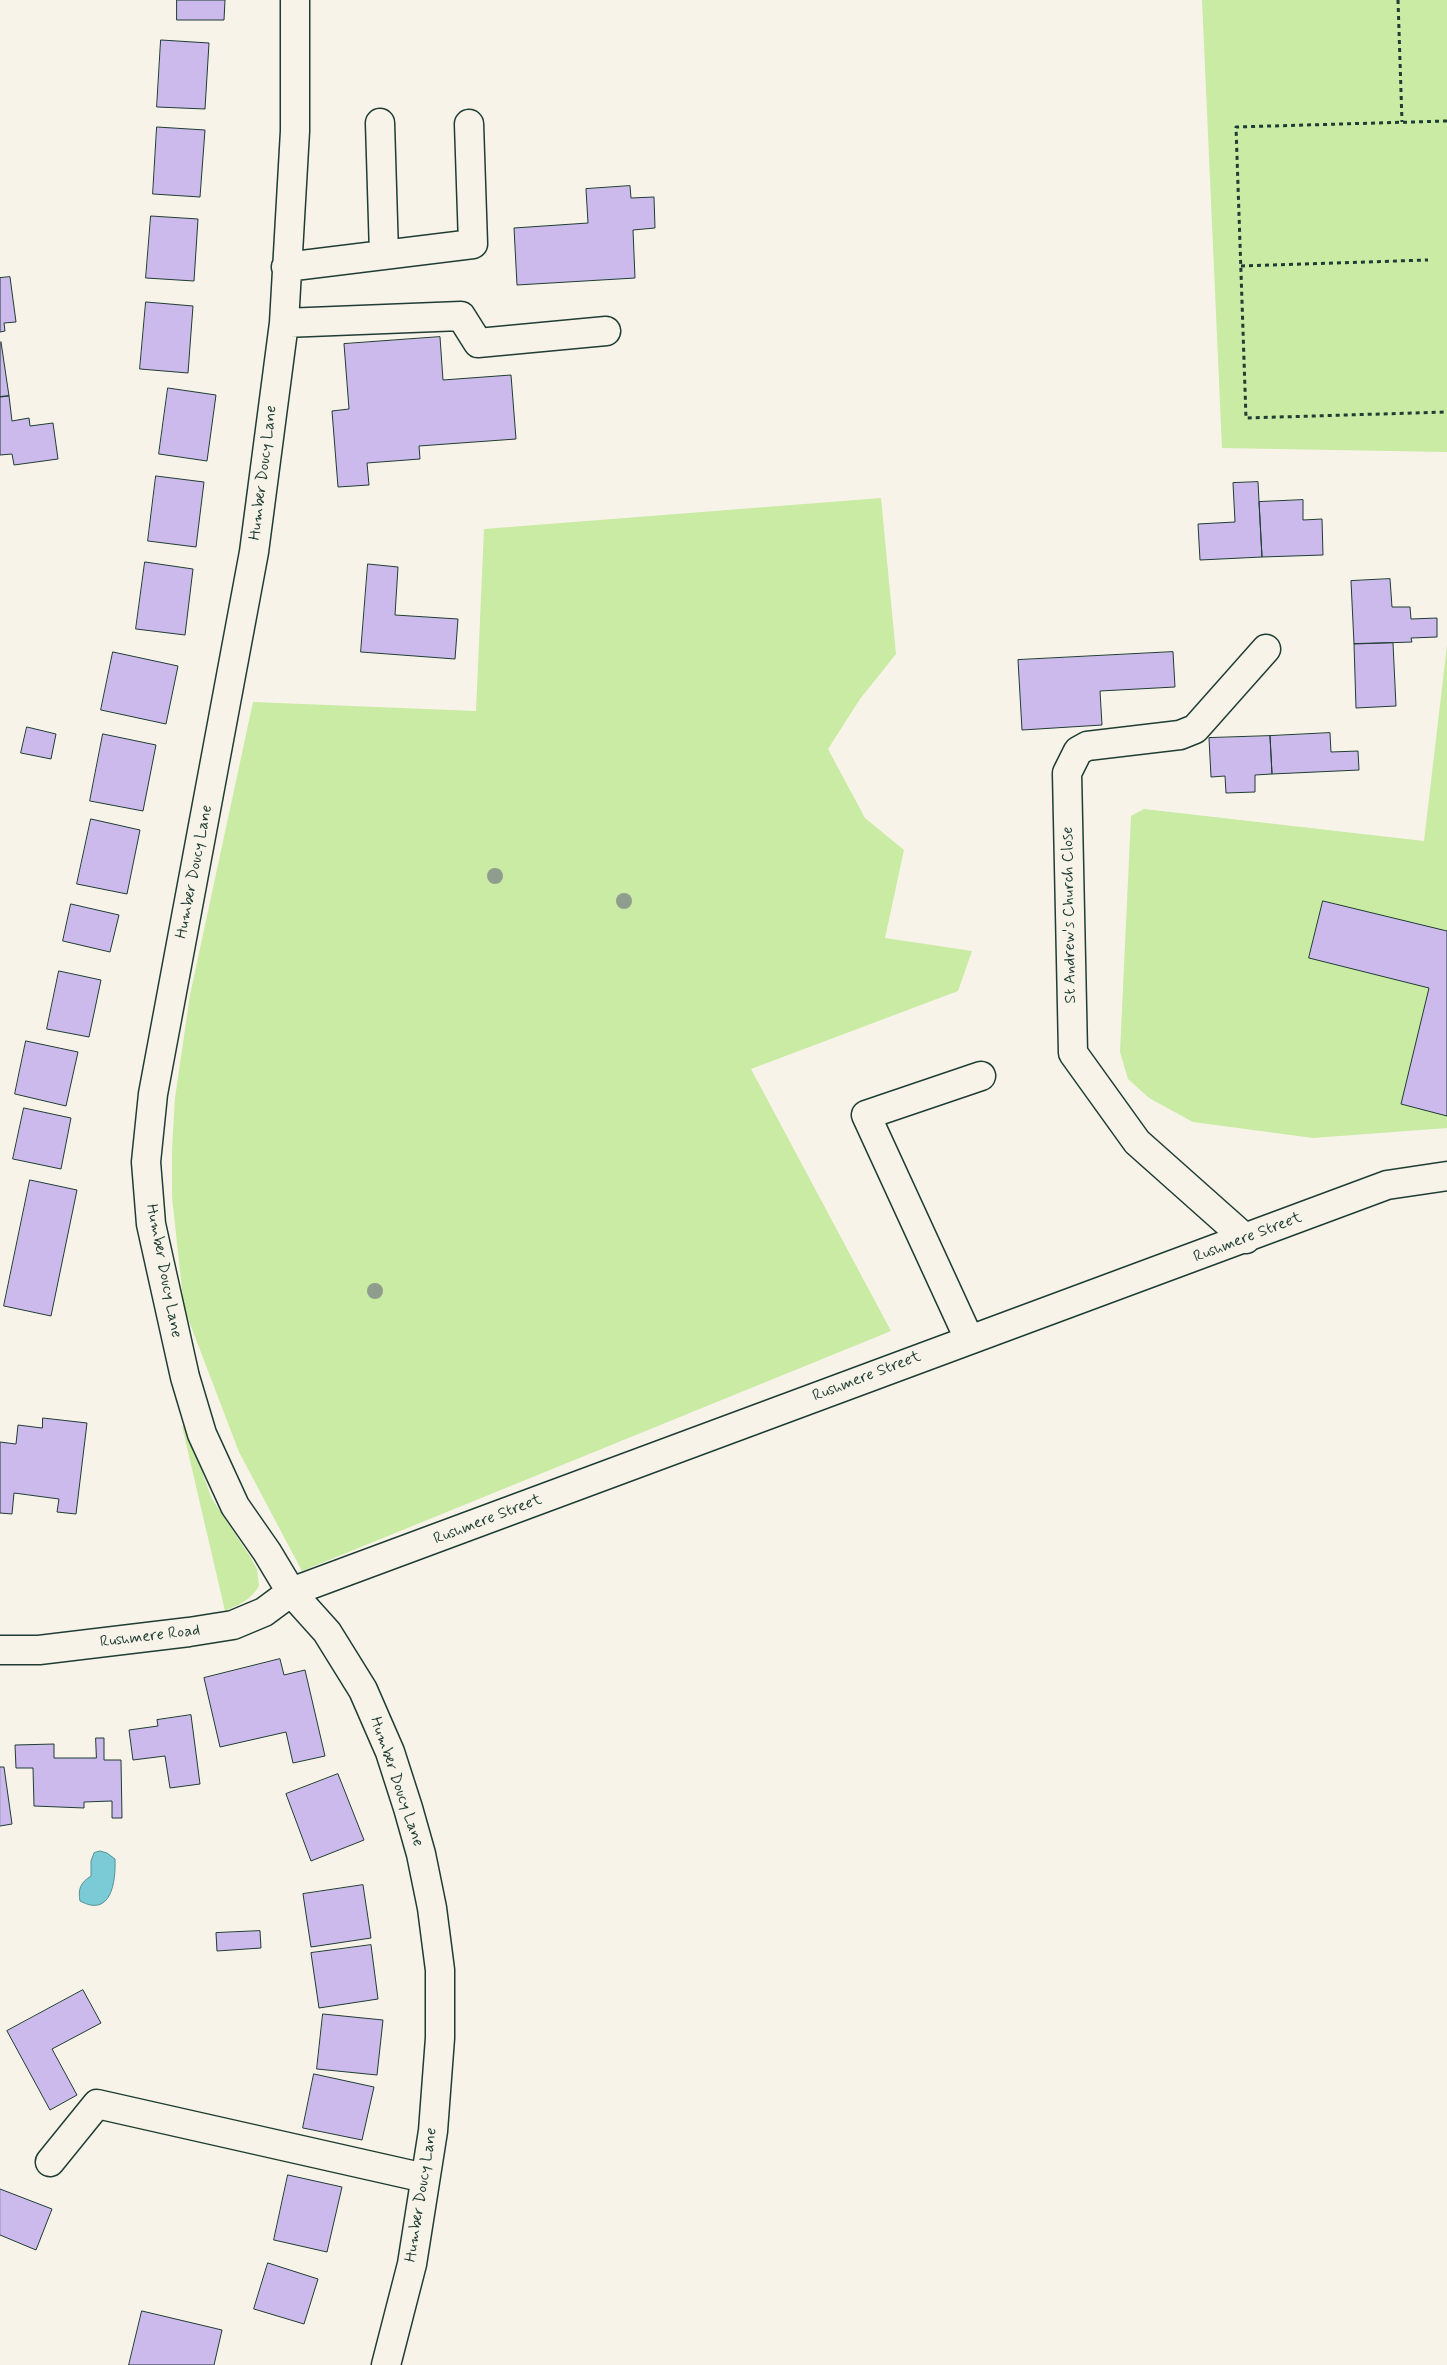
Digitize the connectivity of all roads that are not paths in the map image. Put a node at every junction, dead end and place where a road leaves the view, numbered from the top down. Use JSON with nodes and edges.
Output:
{"nodes":[{"id":1,"x":295,"y":0,"type":"edge"},
{"id":2,"x":380,"y":123,"type":"dead end"},
{"id":3,"x":469,"y":124,"type":"dead end"},
{"id":4,"x":384,"y":254,"type":"junction"},
{"id":5,"x":286,"y":267,"type":"junction"},
{"id":6,"x":284,"y":323,"type":"junction"},
{"id":7,"x":606,"y":331,"type":"dead end"},
{"id":8,"x":1266,"y":649,"type":"dead end"},
{"id":9,"x":981,"y":1076,"type":"dead end"},
{"id":10,"x":1447,"y":1176,"type":"edge"},
{"id":11,"x":1246,"y":1239,"type":"junction"},
{"id":12,"x":969,"y":1339,"type":"junction"},
{"id":13,"x":291,"y":1592,"type":"junction"},
{"id":14,"x":0,"y":1650,"type":"edge"},
{"id":15,"x":50,"y":2162,"type":"dead end"},
{"id":16,"x":425,"y":2178,"type":"junction"},
{"id":17,"x":386,"y":2365,"type":"edge"}],
"edges":[{"from":1,"to":5,"type":"street","name":"Humber Doucy Lane"},
{"from":2,"to":4,"type":"street"},
{"from":3,"to":4,"type":"street"},
{"from":4,"to":5,"type":"street"},
{"from":5,"to":6,"type":"street","name":"Humber Doucy Lane"},
{"from":6,"to":7,"type":"street"},
{"from":6,"to":13,"type":"street","name":"Humber Doucy Lane"},
{"from":8,"to":11,"type":"street","name":"St Andrew's Church Close"},
{"from":9,"to":12,"type":"street"},
{"from":10,"to":11,"type":"street","name":"Rushmere Street"},
{"from":11,"to":12,"type":"street","name":"Rushmere Street"},
{"from":12,"to":13,"type":"street","name":"Rushmere Street"},
{"from":13,"to":14,"type":"street","name":"Rushmere Road"},
{"from":13,"to":16,"type":"street","name":"Humber Doucy Lane"},
{"from":15,"to":16,"type":"street"},
{"from":16,"to":17,"type":"street","name":"Humber Doucy Lane"}]}
